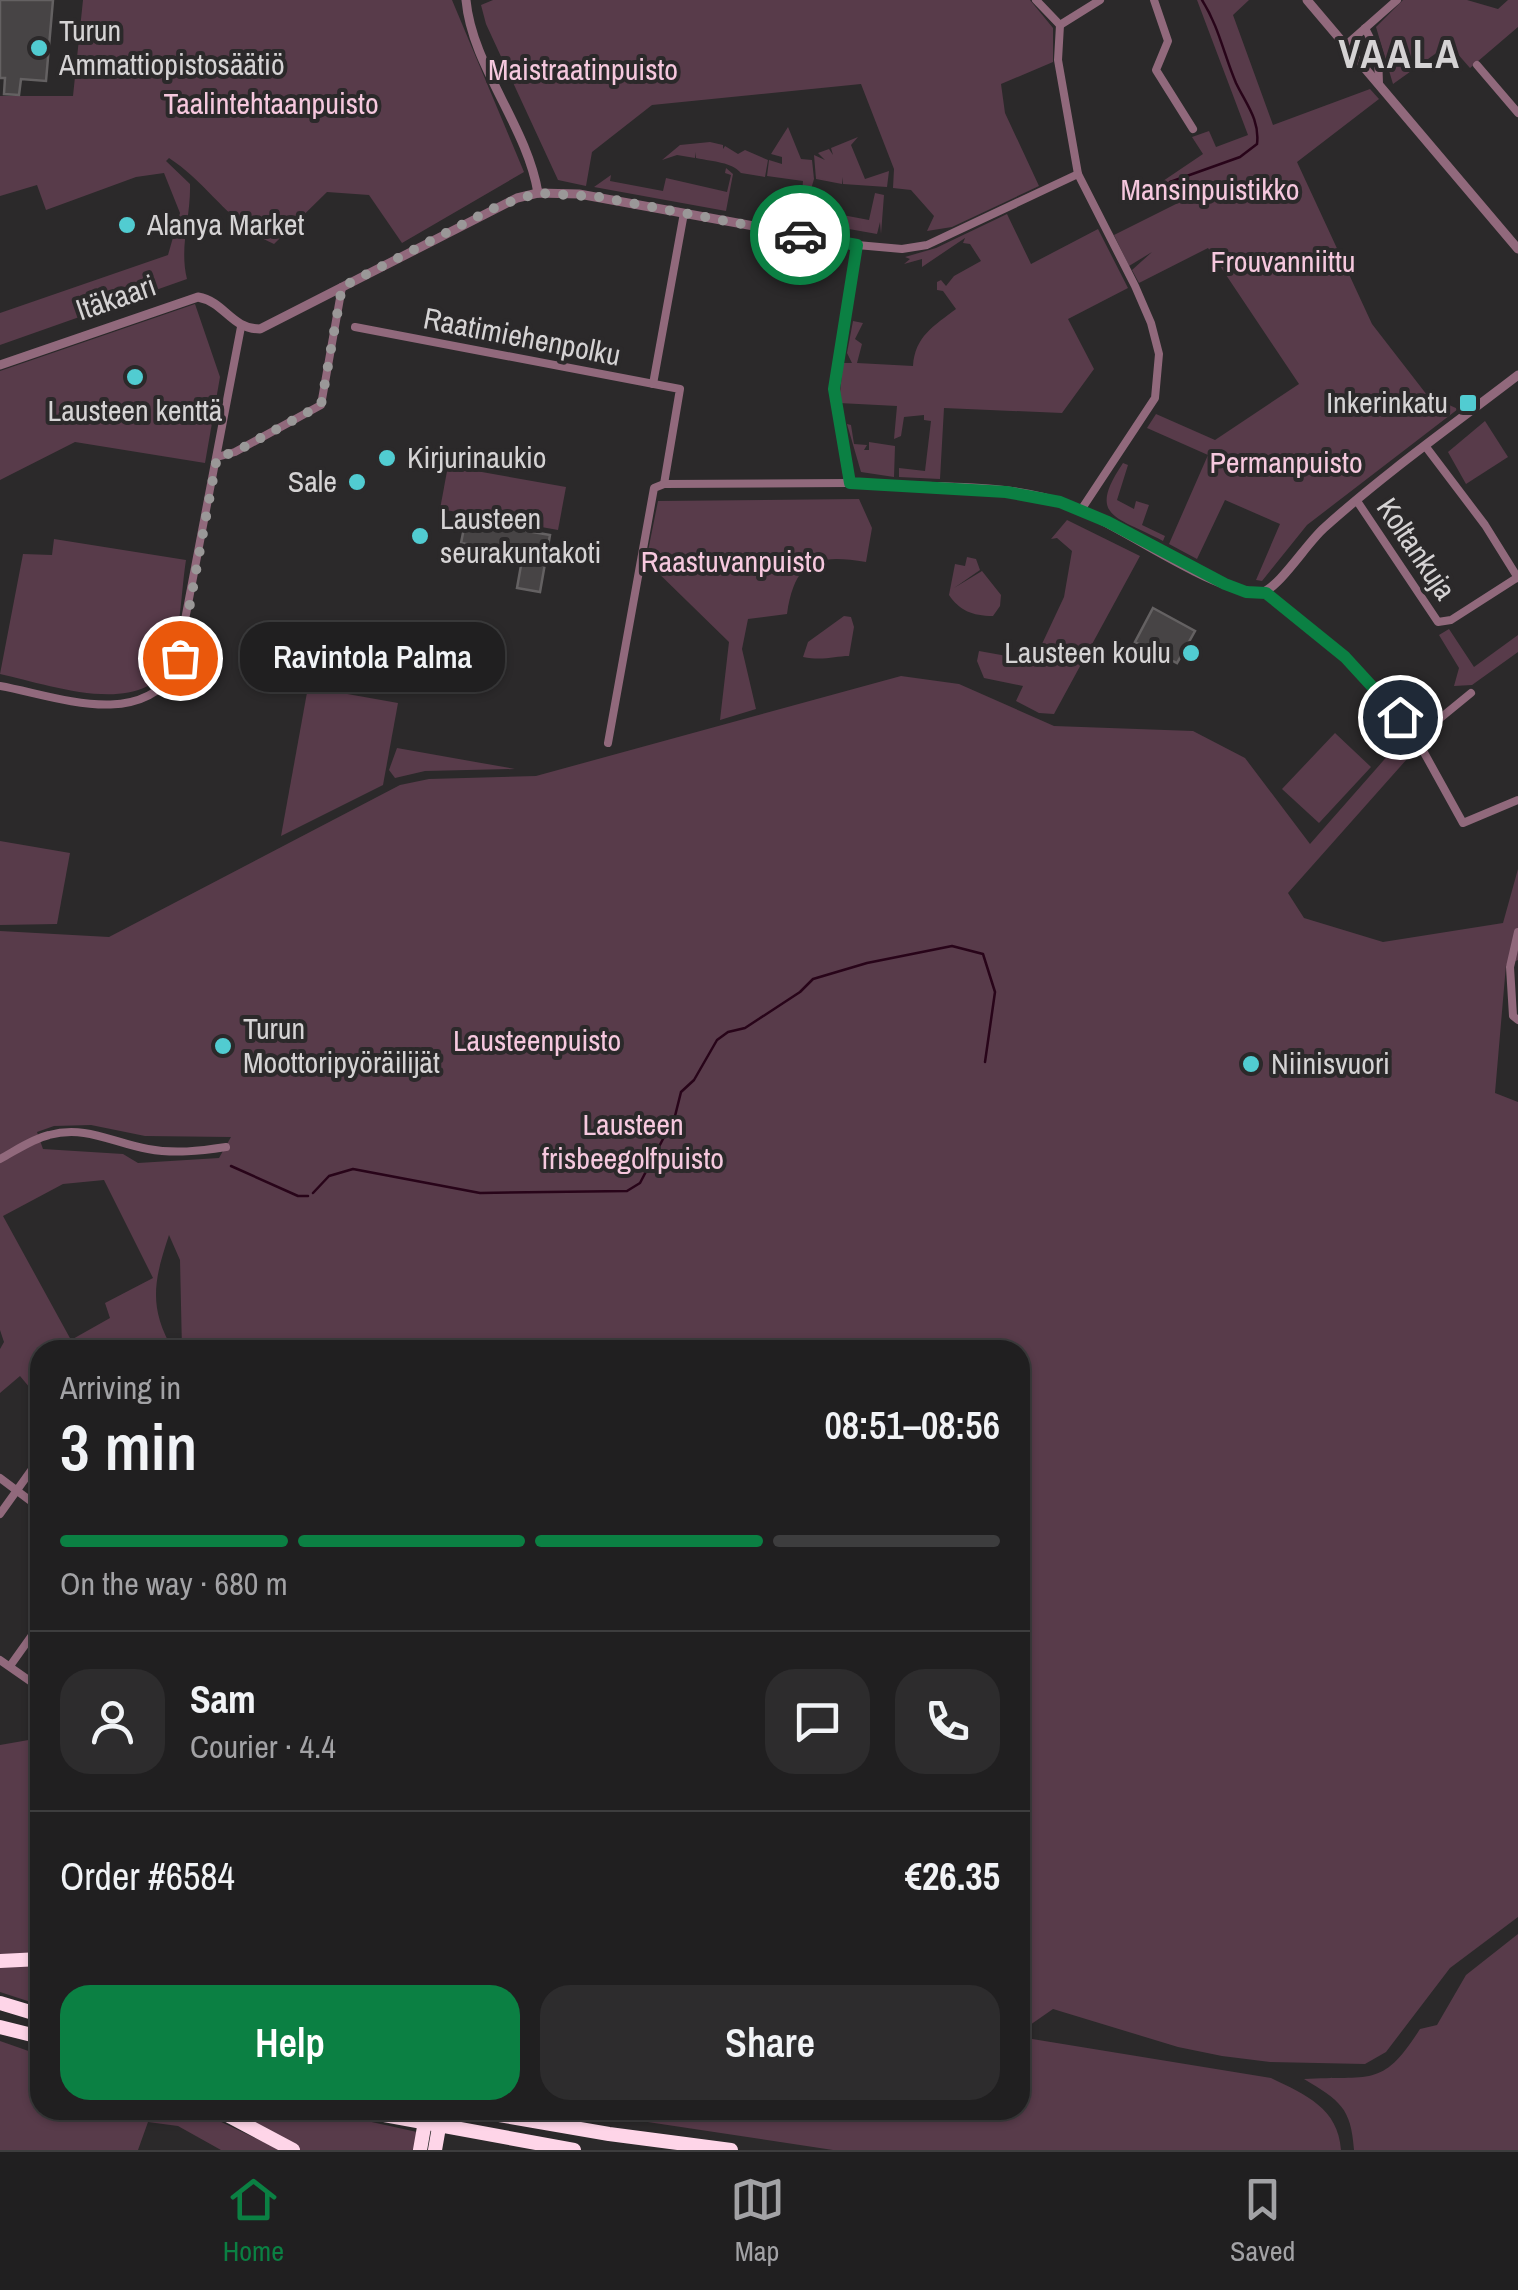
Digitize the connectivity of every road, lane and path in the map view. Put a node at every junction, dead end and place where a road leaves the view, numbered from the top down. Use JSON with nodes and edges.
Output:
{"nodes":[{"id":1,"x":466,"y":0,"type":"edge"},
{"id":2,"x":1036,"y":0,"type":"edge"},
{"id":3,"x":1100,"y":0,"type":"edge"},
{"id":4,"x":1154,"y":0,"type":"edge"},
{"id":5,"x":1307,"y":0,"type":"edge"},
{"id":6,"x":1397,"y":0,"type":"edge"},
{"id":7,"x":1060,"y":25,"type":"junction"},
{"id":8,"x":1365,"y":28,"type":"junction"},
{"id":9,"x":1346,"y":44,"type":"junction"},
{"id":10,"x":1477,"y":65,"type":"dead end"},
{"id":11,"x":1379,"y":84,"type":"junction"},
{"id":12,"x":1518,"y":92,"type":"edge"},
{"id":13,"x":1508,"y":101,"type":"junction"},
{"id":14,"x":1518,"y":112,"type":"edge"},
{"id":15,"x":1193,"y":129,"type":"dead end"},
{"id":16,"x":1078,"y":174,"type":"junction"},
{"id":17,"x":538,"y":193,"type":"junction"},
{"id":18,"x":684,"y":213,"type":"junction"},
{"id":19,"x":857,"y":245,"type":"junction"},
{"id":20,"x":1518,"y":249,"type":"edge"},
{"id":21,"x":342,"y":287,"type":"junction"},
{"id":22,"x":241,"y":327,"type":"junction"},
{"id":23,"x":356,"y":328,"type":"dead end"},
{"id":24,"x":0,"y":366,"type":"edge"},
{"id":25,"x":1516,"y":380,"type":"edge"},
{"id":26,"x":653,"y":384,"type":"junction"},
{"id":27,"x":1426,"y":446,"type":"junction"},
{"id":28,"x":217,"y":457,"type":"junction"},
{"id":29,"x":850,"y":483,"type":"junction"},
{"id":30,"x":661,"y":485,"type":"junction"},
{"id":31,"x":1357,"y":500,"type":"junction"},
{"id":32,"x":1082,"y":510,"type":"junction"},
{"id":33,"x":1518,"y":577,"type":"edge"},
{"id":34,"x":1266,"y":593,"type":"junction"},
{"id":35,"x":0,"y":686,"type":"edge"},
{"id":36,"x":1471,"y":692,"type":"dead end"},
{"id":37,"x":1416,"y":738,"type":"junction"},
{"id":38,"x":608,"y":743,"type":"dead end"},
{"id":39,"x":1518,"y":800,"type":"edge"},
{"id":40,"x":1518,"y":932,"type":"edge"},
{"id":41,"x":1518,"y":1020,"type":"edge"},
{"id":42,"x":226,"y":1147,"type":"dead end"},
{"id":43,"x":0,"y":1159,"type":"edge"},
{"id":44,"x":30,"y":1472,"type":"edge"},
{"id":45,"x":0,"y":1478,"type":"edge"},
{"id":46,"x":16,"y":1491,"type":"junction"},
{"id":47,"x":30,"y":1501,"type":"edge"},
{"id":48,"x":0,"y":1514,"type":"edge"},
{"id":49,"x":30,"y":1638,"type":"edge"},
{"id":50,"x":0,"y":1660,"type":"edge"},
{"id":51,"x":10,"y":1666,"type":"junction"},
{"id":52,"x":30,"y":1681,"type":"edge"},
{"id":53,"x":30,"y":1960,"type":"edge"},
{"id":54,"x":0,"y":1961,"type":"edge"},
{"id":55,"x":0,"y":2003,"type":"edge"},
{"id":56,"x":30,"y":2012,"type":"edge"},
{"id":57,"x":237,"y":2120,"type":"edge"},
{"id":58,"x":411,"y":2120,"type":"edge"},
{"id":59,"x":425,"y":2120,"type":"edge"},
{"id":60,"x":440,"y":2120,"type":"edge"},
{"id":61,"x":528,"y":2120,"type":"edge"},
{"id":62,"x":562,"y":2120,"type":"edge"},
{"id":63,"x":609,"y":2134,"type":"junction"},
{"id":64,"x":293,"y":2150,"type":"edge"},
{"id":65,"x":420,"y":2150,"type":"edge"},
{"id":66,"x":435,"y":2150,"type":"edge"},
{"id":67,"x":574,"y":2150,"type":"edge"},
{"id":68,"x":731,"y":2150,"type":"edge"}],
"edges":[{"from":1,"to":17,"type":"street"},
{"from":2,"to":7,"type":"street"},
{"from":3,"to":7,"type":"street"},
{"from":4,"to":15,"type":"street"},
{"from":5,"to":9,"type":"street"},
{"from":6,"to":8,"type":"street"},
{"from":7,"to":16,"type":"street"},
{"from":8,"to":9,"type":"street"},
{"from":8,"to":11,"type":"street"},
{"from":9,"to":11,"type":"street"},
{"from":10,"to":13,"type":"street"},
{"from":11,"to":20,"type":"street"},
{"from":12,"to":13,"type":"street"},
{"from":13,"to":14,"type":"street"},
{"from":16,"to":19,"type":"street"},
{"from":16,"to":32,"type":"street"},
{"from":17,"to":18,"type":"street"},
{"from":17,"to":21,"type":"street"},
{"from":18,"to":19,"type":"street"},
{"from":18,"to":26,"type":"street"},
{"from":19,"to":29,"type":"street"},
{"from":21,"to":22,"type":"street"},
{"from":21,"to":28,"type":"street"},
{"from":22,"to":24,"type":"street","name":"Itäkaari"},
{"from":22,"to":28,"type":"street"},
{"from":23,"to":26,"type":"street","name":"Raatimiehenpolku"},
{"from":25,"to":27,"type":"street"},
{"from":26,"to":30,"type":"street","name":"Raatimiehenpolku"},
{"from":27,"to":31,"type":"street"},
{"from":27,"to":33,"type":"street"},
{"from":28,"to":35,"type":"street"},
{"from":29,"to":30,"type":"street"},
{"from":29,"to":32,"type":"street"},
{"from":30,"to":38,"type":"street"},
{"from":31,"to":33,"type":"street","name":"Koltankuja"},
{"from":31,"to":34,"type":"street"},
{"from":32,"to":34,"type":"street"},
{"from":34,"to":37,"type":"street"},
{"from":36,"to":37,"type":"street"},
{"from":37,"to":39,"type":"street"},
{"from":40,"to":41,"type":"street"},
{"from":42,"to":43,"type":"street"},
{"from":44,"to":46,"type":"street"},
{"from":45,"to":46,"type":"street"},
{"from":46,"to":47,"type":"street"},
{"from":46,"to":48,"type":"street"},
{"from":49,"to":51,"type":"street"},
{"from":50,"to":51,"type":"street"},
{"from":51,"to":52,"type":"street"},
{"from":53,"to":54,"type":"highway"},
{"from":55,"to":56,"type":"highway"},
{"from":57,"to":64,"type":"highway"},
{"from":58,"to":67,"type":"highway"},
{"from":59,"to":65,"type":"highway","bridge":true},
{"from":60,"to":66,"type":"highway","bridge":true},
{"from":61,"to":63,"type":"highway"},
{"from":62,"to":63,"type":"highway"},
{"from":63,"to":68,"type":"highway"}]}
